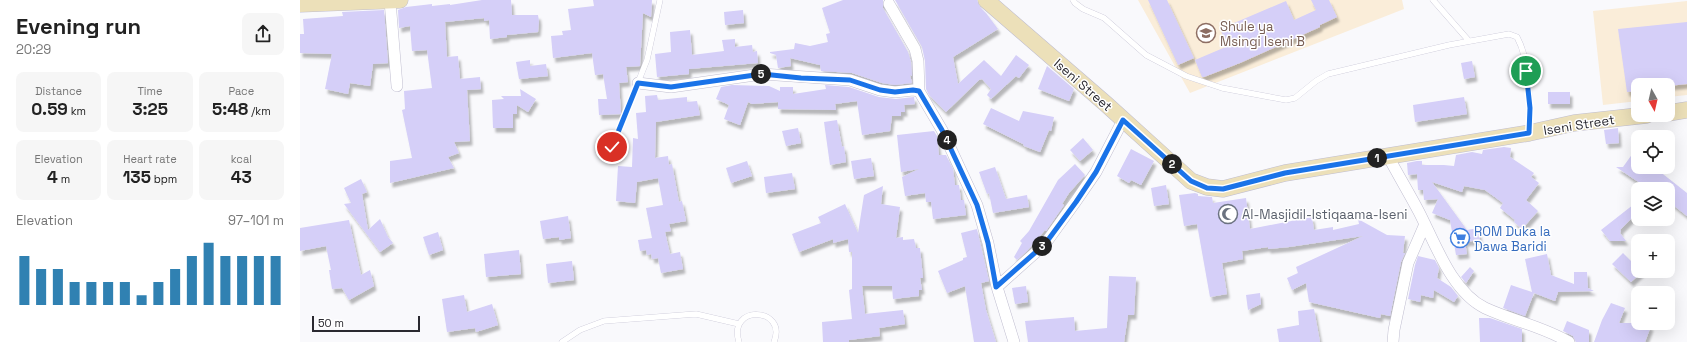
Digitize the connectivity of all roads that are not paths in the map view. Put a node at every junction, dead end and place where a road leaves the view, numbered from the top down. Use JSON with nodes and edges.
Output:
{"nodes":[{"id":1,"x":395,"y":0,"type":"edge"},
{"id":2,"x":660,"y":0,"type":"edge"},
{"id":3,"x":986,"y":0,"type":"edge"},
{"id":4,"x":1074,"y":0,"type":"edge"},
{"id":5,"x":1433,"y":0,"type":"edge"},
{"id":6,"x":338,"y":1,"type":"edge"},
{"id":7,"x":300,"y":4,"type":"edge"},
{"id":8,"x":889,"y":4,"type":"dead end"},
{"id":9,"x":1469,"y":41,"type":"junction"},
{"id":10,"x":638,"y":83,"type":"junction"},
{"id":11,"x":397,"y":86,"type":"dead end"},
{"id":12,"x":919,"y":91,"type":"junction"},
{"id":13,"x":1687,"y":110,"type":"edge"},
{"id":14,"x":1675,"y":112,"type":"edge"},
{"id":15,"x":1631,"y":117,"type":"edge"},
{"id":16,"x":1123,"y":120,"type":"junction"},
{"id":17,"x":1529,"y":133,"type":"junction"},
{"id":18,"x":612,"y":147,"type":"dead end"},
{"id":19,"x":1388,"y":156,"type":"junction"},
{"id":20,"x":1425,"y":224,"type":"junction"},
{"id":21,"x":996,"y":287,"type":"junction"},
{"id":22,"x":739,"y":324,"type":"junction"},
{"id":23,"x":562,"y":342,"type":"edge"},
{"id":24,"x":739,"y":342,"type":"edge"},
{"id":25,"x":774,"y":342,"type":"edge"},
{"id":26,"x":1014,"y":342,"type":"edge"},
{"id":27,"x":1393,"y":342,"type":"edge"},
{"id":28,"x":1569,"y":342,"type":"edge"}],
"edges":[{"from":1,"to":6,"type":"street"},
{"from":1,"to":11,"type":"street"},
{"from":2,"to":10,"type":"lane"},
{"from":3,"to":16,"type":"street","name":"Iseni Street"},
{"from":4,"to":9,"type":"lane"},
{"from":5,"to":9,"type":"lane"},
{"from":6,"to":7,"type":"street"},
{"from":8,"to":12,"type":"street"},
{"from":9,"to":17,"type":"lane"},
{"from":10,"to":12,"type":"street"},
{"from":10,"to":18,"type":"lane"},
{"from":12,"to":21,"type":"street"},
{"from":13,"to":14,"type":"street"},
{"from":15,"to":17,"type":"street","name":"Iseni Street"},
{"from":16,"to":19,"type":"street","name":"Iseni Street"},
{"from":16,"to":21,"type":"street"},
{"from":17,"to":19,"type":"street","name":"Iseni Street"},
{"from":19,"to":20,"type":"street"},
{"from":20,"to":27,"type":"street"},
{"from":20,"to":28,"type":"street"},
{"from":21,"to":26,"type":"street"},
{"from":22,"to":23,"type":"lane"},
{"from":22,"to":24,"type":"lane"},
{"from":22,"to":25,"type":"lane"}]}
